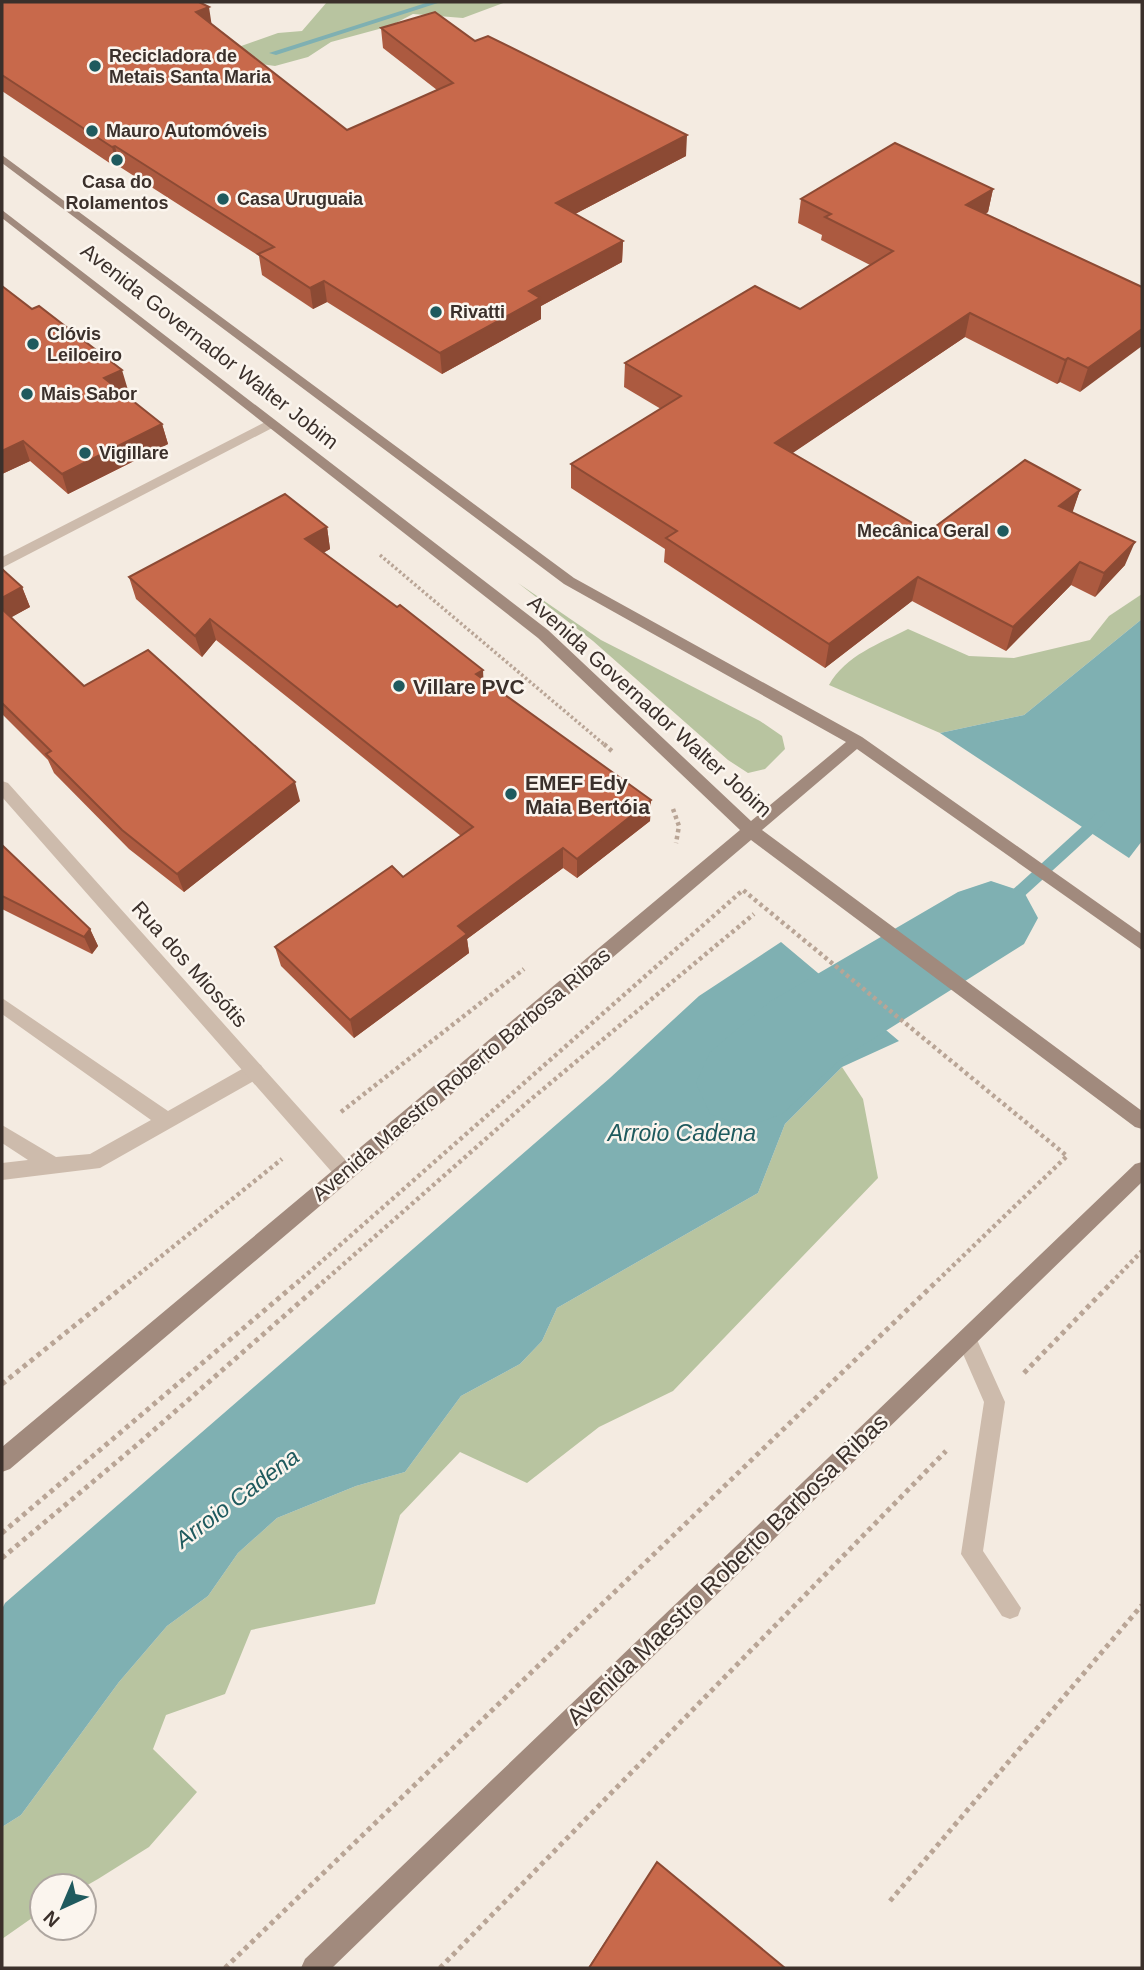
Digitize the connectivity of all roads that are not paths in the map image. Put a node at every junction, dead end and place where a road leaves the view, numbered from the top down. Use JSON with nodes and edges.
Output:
{"nodes":[{"id":1,"x":2,"y":158,"type":"edge"},
{"id":2,"x":2,"y":213,"type":"edge"},
{"id":3,"x":271,"y":423,"type":"junction"},
{"id":4,"x":2,"y":563,"type":"edge"},
{"id":5,"x":857,"y":741,"type":"junction"},
{"id":6,"x":2,"y":787,"type":"edge"},
{"id":7,"x":751,"y":831,"type":"junction"},
{"id":8,"x":1142,"y":943,"type":"edge"},
{"id":9,"x":2,"y":1005,"type":"edge"},
{"id":10,"x":255,"y":1071,"type":"junction"},
{"id":11,"x":167,"y":1121,"type":"junction"},
{"id":12,"x":1142,"y":1121,"type":"edge"},
{"id":13,"x":2,"y":1133,"type":"edge"},
{"id":14,"x":54,"y":1166,"type":"junction"},
{"id":15,"x":1142,"y":1170,"type":"edge"},
{"id":16,"x":2,"y":1171,"type":"edge"},
{"id":17,"x":344,"y":1172,"type":"junction"},
{"id":18,"x":967,"y":1340,"type":"junction"},
{"id":19,"x":2,"y":1461,"type":"edge"},
{"id":20,"x":1010,"y":1608,"type":"dead end"},
{"id":21,"x":314,"y":1968,"type":"edge"}],
"edges":[{"from":1,"to":5,"type":"main road","name":"Avenida Governador Walter Jobim"},
{"from":2,"to":3,"type":"main road","name":"Avenida Governador Walter Jobim"},
{"from":3,"to":4,"type":"street"},
{"from":3,"to":7,"type":"main road","name":"Avenida Governador Walter Jobim"},
{"from":5,"to":7,"type":"main road","name":"Avenida Maestro Roberto Barbosa Ribas"},
{"from":5,"to":8,"type":"main road","name":"Avenida Governador Walter Jobim"},
{"from":6,"to":10,"type":"street","name":"Rua dos Miosótis"},
{"from":7,"to":12,"type":"main road","name":"Avenida Governador Walter Jobim"},
{"from":7,"to":17,"type":"main road","name":"Avenida Maestro Roberto Barbosa Ribas"},
{"from":9,"to":11,"type":"street"},
{"from":10,"to":11,"type":"street"},
{"from":10,"to":17,"type":"street","name":"Rua dos Miosótis"},
{"from":11,"to":14,"type":"street"},
{"from":13,"to":14,"type":"street"},
{"from":14,"to":16,"type":"street"},
{"from":15,"to":18,"type":"main road","name":"Avenida Maestro Roberto Barbosa Ribas"},
{"from":17,"to":19,"type":"main road","name":"Avenida Maestro Roberto Barbosa Ribas"},
{"from":18,"to":20,"type":"street"},
{"from":18,"to":21,"type":"main road","name":"Avenida Maestro Roberto Barbosa Ribas"}]}
